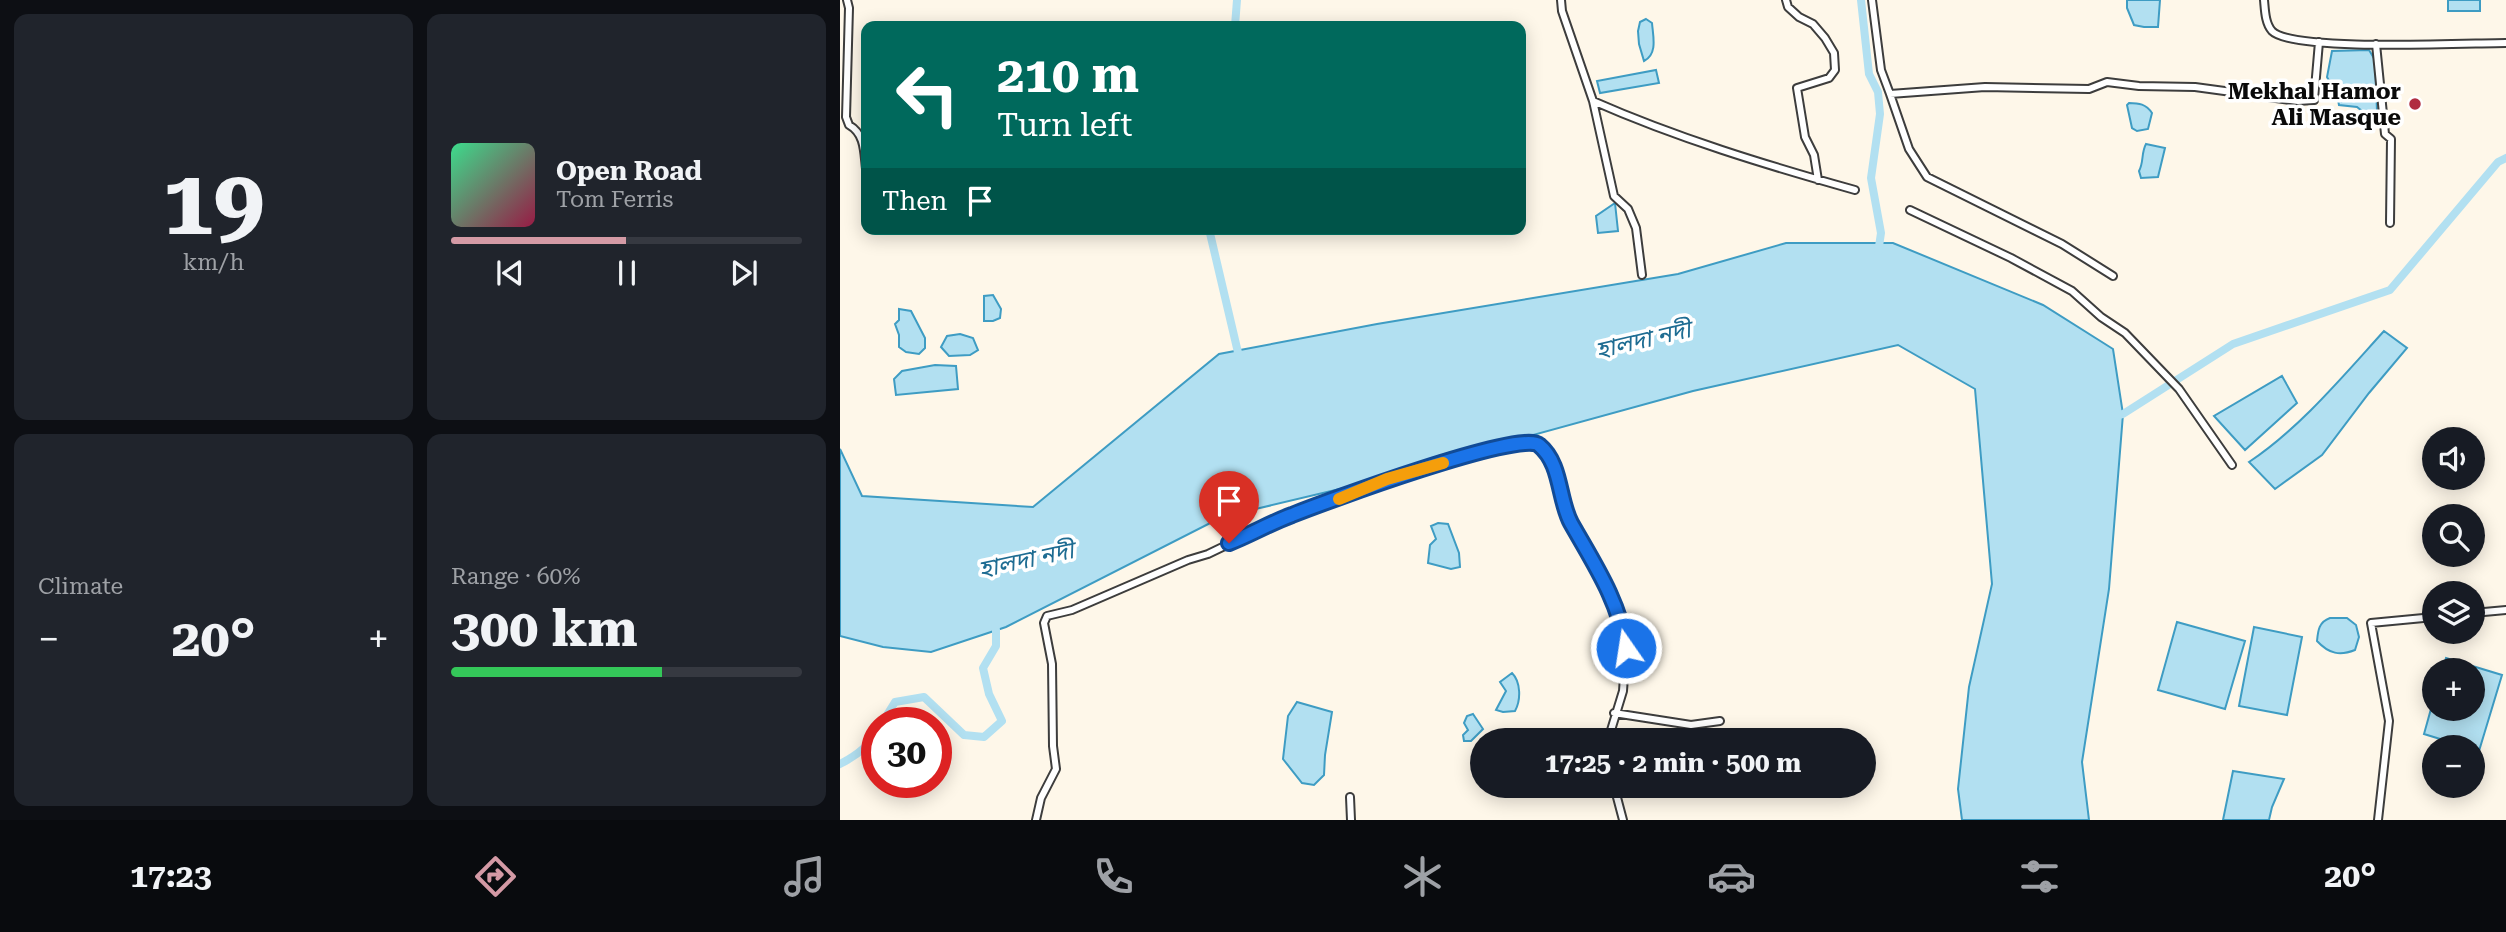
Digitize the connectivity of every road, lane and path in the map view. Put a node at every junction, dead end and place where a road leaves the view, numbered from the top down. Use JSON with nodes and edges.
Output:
{"nodes":[{"id":1,"x":847,"y":0,"type":"edge"},
{"id":2,"x":1561,"y":0,"type":"edge"},
{"id":3,"x":1786,"y":0,"type":"edge"},
{"id":4,"x":1872,"y":0,"type":"edge"},
{"id":5,"x":2264,"y":0,"type":"edge"},
{"id":6,"x":2319,"y":42,"type":"junction"},
{"id":7,"x":2506,"y":43,"type":"edge"},
{"id":8,"x":2376,"y":44,"type":"junction"},
{"id":9,"x":1890,"y":94,"type":"junction"},
{"id":10,"x":1593,"y":102,"type":"junction"},
{"id":11,"x":861,"y":137,"type":"edge"},
{"id":12,"x":1818,"y":180,"type":"junction"},
{"id":13,"x":1855,"y":191,"type":"dead end"},
{"id":14,"x":1910,"y":210,"type":"dead end"},
{"id":15,"x":2390,"y":223,"type":"dead end"},
{"id":16,"x":1642,"y":275,"type":"dead end"},
{"id":17,"x":2113,"y":276,"type":"dead end"},
{"id":18,"x":2232,"y":465,"type":"dead end"},
{"id":19,"x":2506,"y":610,"type":"edge"},
{"id":20,"x":2485,"y":612,"type":"edge"},
{"id":21,"x":2422,"y":618,"type":"edge"},
{"id":22,"x":1614,"y":713,"type":"junction"},
{"id":23,"x":1720,"y":721,"type":"dead end"},
{"id":24,"x":1611,"y":728,"type":"edge"},
{"id":25,"x":1350,"y":797,"type":"dead end"},
{"id":26,"x":1617,"y":798,"type":"edge"},
{"id":27,"x":1036,"y":820,"type":"edge"},
{"id":28,"x":1351,"y":820,"type":"edge"},
{"id":29,"x":1623,"y":820,"type":"edge"},
{"id":30,"x":2378,"y":820,"type":"edge"}],
"edges":[{"from":1,"to":11,"type":"street"},
{"from":2,"to":10,"type":"street"},
{"from":3,"to":12,"type":"street"},
{"from":4,"to":9,"type":"street"},
{"from":5,"to":6,"type":"street"},
{"from":6,"to":8,"type":"street"},
{"from":6,"to":9,"type":"street"},
{"from":7,"to":8,"type":"street"},
{"from":8,"to":15,"type":"street"},
{"from":9,"to":17,"type":"street"},
{"from":10,"to":12,"type":"street"},
{"from":10,"to":16,"type":"street"},
{"from":12,"to":13,"type":"street"},
{"from":14,"to":18,"type":"street"},
{"from":19,"to":20,"type":"street"},
{"from":21,"to":30,"type":"street"},
{"from":22,"to":23,"type":"street"},
{"from":22,"to":24,"type":"street"},
{"from":22,"to":27,"type":"street"},
{"from":25,"to":28,"type":"street"},
{"from":26,"to":29,"type":"street"}]}
